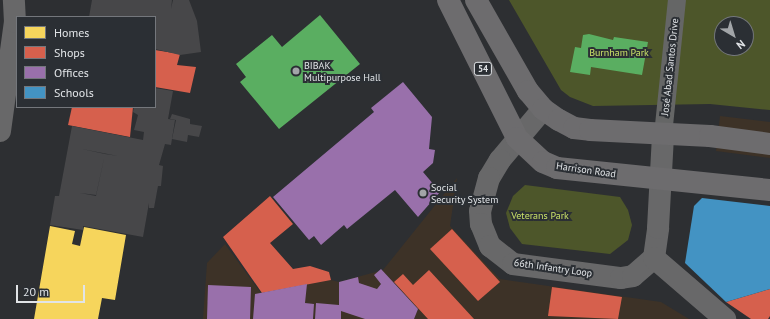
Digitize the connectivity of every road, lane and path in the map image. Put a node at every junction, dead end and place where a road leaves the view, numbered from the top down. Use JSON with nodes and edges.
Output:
{"nodes":[{"id":1,"x":14,"y":0,"type":"edge"},
{"id":2,"x":448,"y":0,"type":"edge"},
{"id":3,"x":476,"y":0,"type":"edge"},
{"id":4,"x":677,"y":0,"type":"edge"},
{"id":5,"x":543,"y":109,"type":"junction"},
{"id":6,"x":0,"y":131,"type":"edge"},
{"id":7,"x":663,"y":135,"type":"junction"},
{"id":8,"x":517,"y":138,"type":"junction"},
{"id":9,"x":770,"y":144,"type":"edge"},
{"id":10,"x":660,"y":180,"type":"junction"},
{"id":11,"x":770,"y":190,"type":"edge"},
{"id":12,"x":654,"y":258,"type":"junction"},
{"id":13,"x":725,"y":319,"type":"edge"}],
"edges":[{"from":1,"to":6,"type":"street"},
{"from":2,"to":8,"type":"highway","name":"Harrison Road","number":"54"},
{"from":3,"to":5,"type":"highway"},
{"from":4,"to":7,"type":"street","name":"José Abad Santos Drive"},
{"from":5,"to":7,"type":"highway"},
{"from":5,"to":8,"type":"street","name":"66th Infantry Loop"},
{"from":7,"to":9,"type":"highway"},
{"from":7,"to":10,"type":"street"},
{"from":8,"to":10,"type":"highway","name":"Harrison Road","number":"54"},
{"from":8,"to":12,"type":"street","name":"66th Infantry Loop"},
{"from":10,"to":11,"type":"highway","name":"Harrison Road","number":"54"},
{"from":10,"to":12,"type":"street"},
{"from":12,"to":13,"type":"street"}]}
